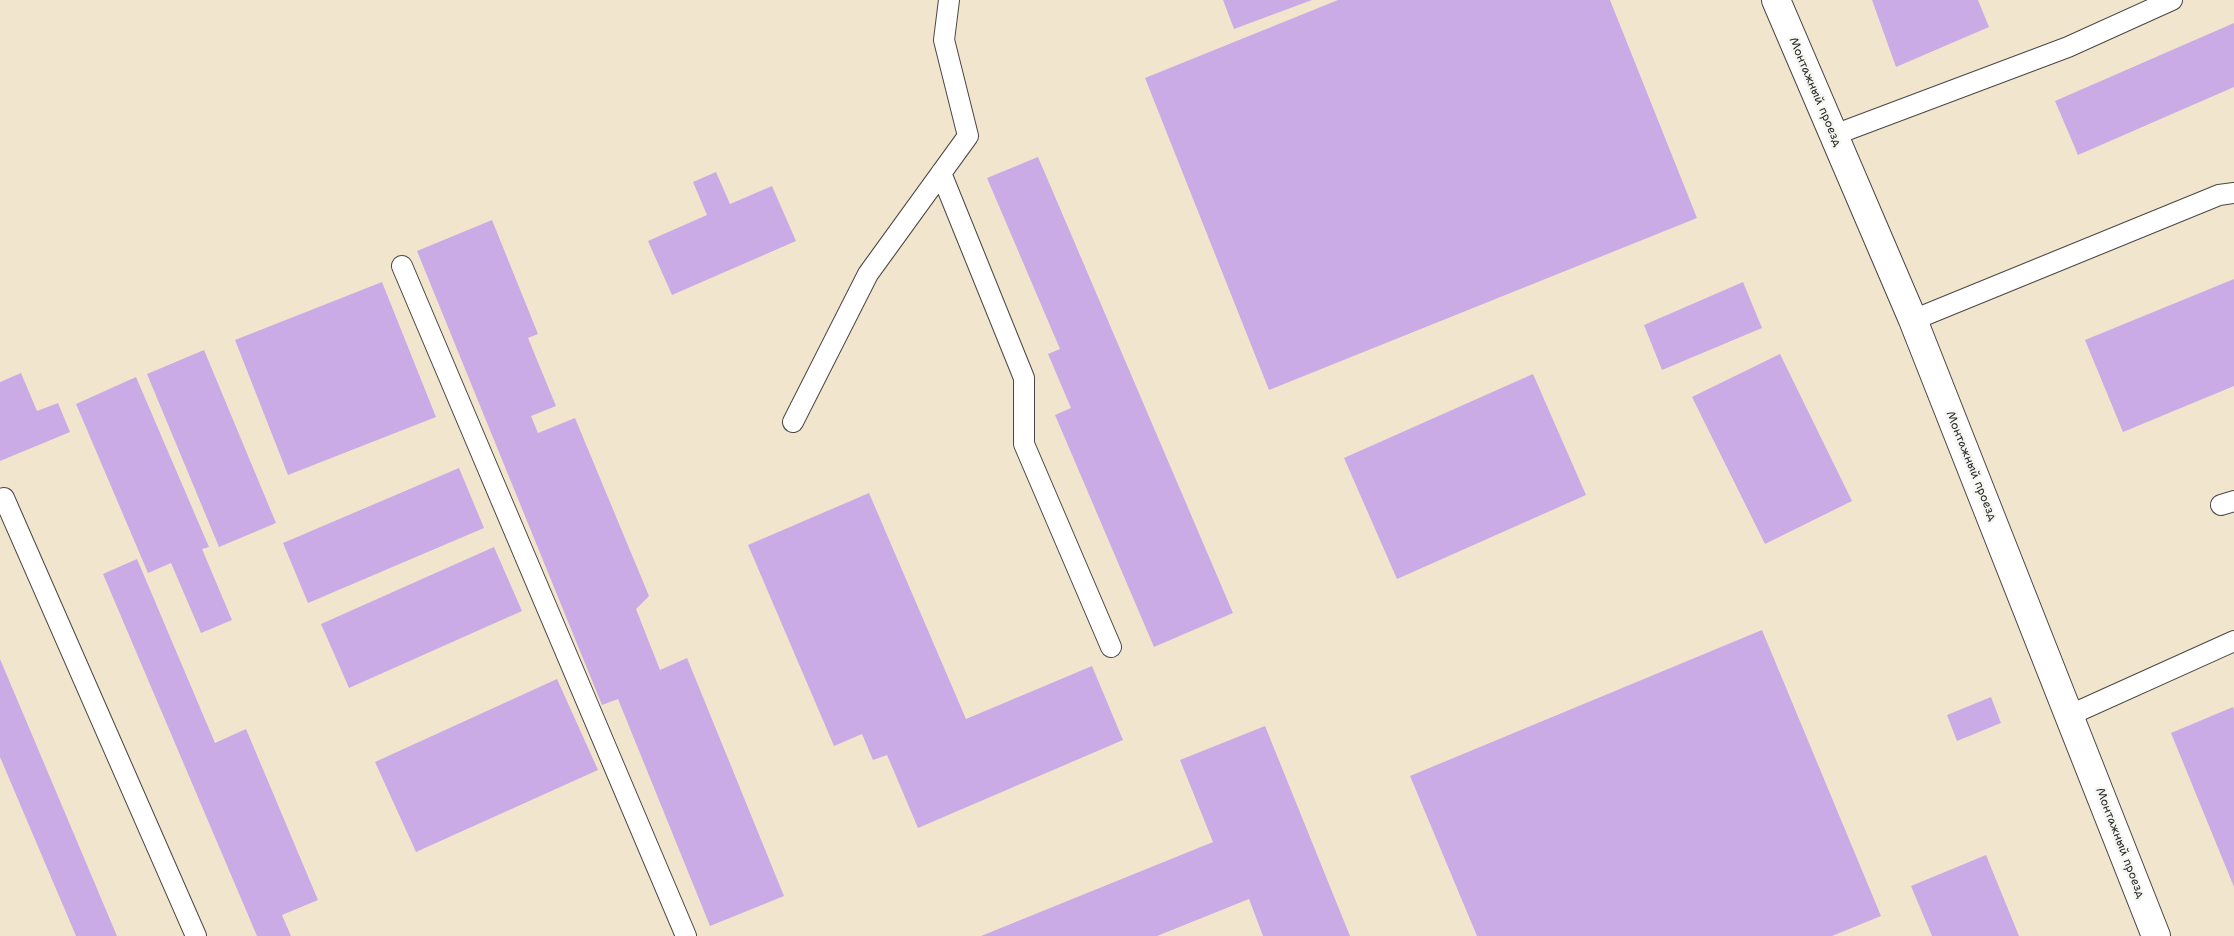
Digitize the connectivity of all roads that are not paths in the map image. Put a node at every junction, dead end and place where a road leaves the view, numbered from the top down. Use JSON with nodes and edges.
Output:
{"nodes":[{"id":1,"x":948,"y":0,"type":"edge"},
{"id":2,"x":1776,"y":0,"type":"edge"},
{"id":3,"x":2172,"y":0,"type":"edge"},
{"id":4,"x":1834,"y":134,"type":"junction"},
{"id":5,"x":941,"y":173,"type":"junction"},
{"id":6,"x":2234,"y":193,"type":"edge"},
{"id":7,"x":402,"y":266,"type":"dead end"},
{"id":8,"x":1913,"y":320,"type":"junction"},
{"id":9,"x":793,"y":422,"type":"dead end"},
{"id":10,"x":0,"y":500,"type":"edge"},
{"id":11,"x":2234,"y":640,"type":"edge"},
{"id":12,"x":1111,"y":647,"type":"dead end"},
{"id":13,"x":2070,"y":715,"type":"junction"},
{"id":14,"x":196,"y":936,"type":"edge"},
{"id":15,"x":686,"y":936,"type":"edge"},
{"id":16,"x":2156,"y":936,"type":"edge"}],
"edges":[{"from":1,"to":5,"type":"lane"},
{"from":2,"to":4,"type":"street","name":"Монтажный проезд"},
{"from":3,"to":4,"type":"lane"},
{"from":4,"to":8,"type":"street","name":"Монтажный проезд"},
{"from":5,"to":9,"type":"lane"},
{"from":5,"to":12,"type":"lane"},
{"from":6,"to":8,"type":"lane"},
{"from":7,"to":15,"type":"lane"},
{"from":8,"to":13,"type":"street","name":"Монтажный проезд"},
{"from":10,"to":14,"type":"lane"},
{"from":11,"to":13,"type":"lane"},
{"from":13,"to":16,"type":"street","name":"Монтажный проезд"}]}
